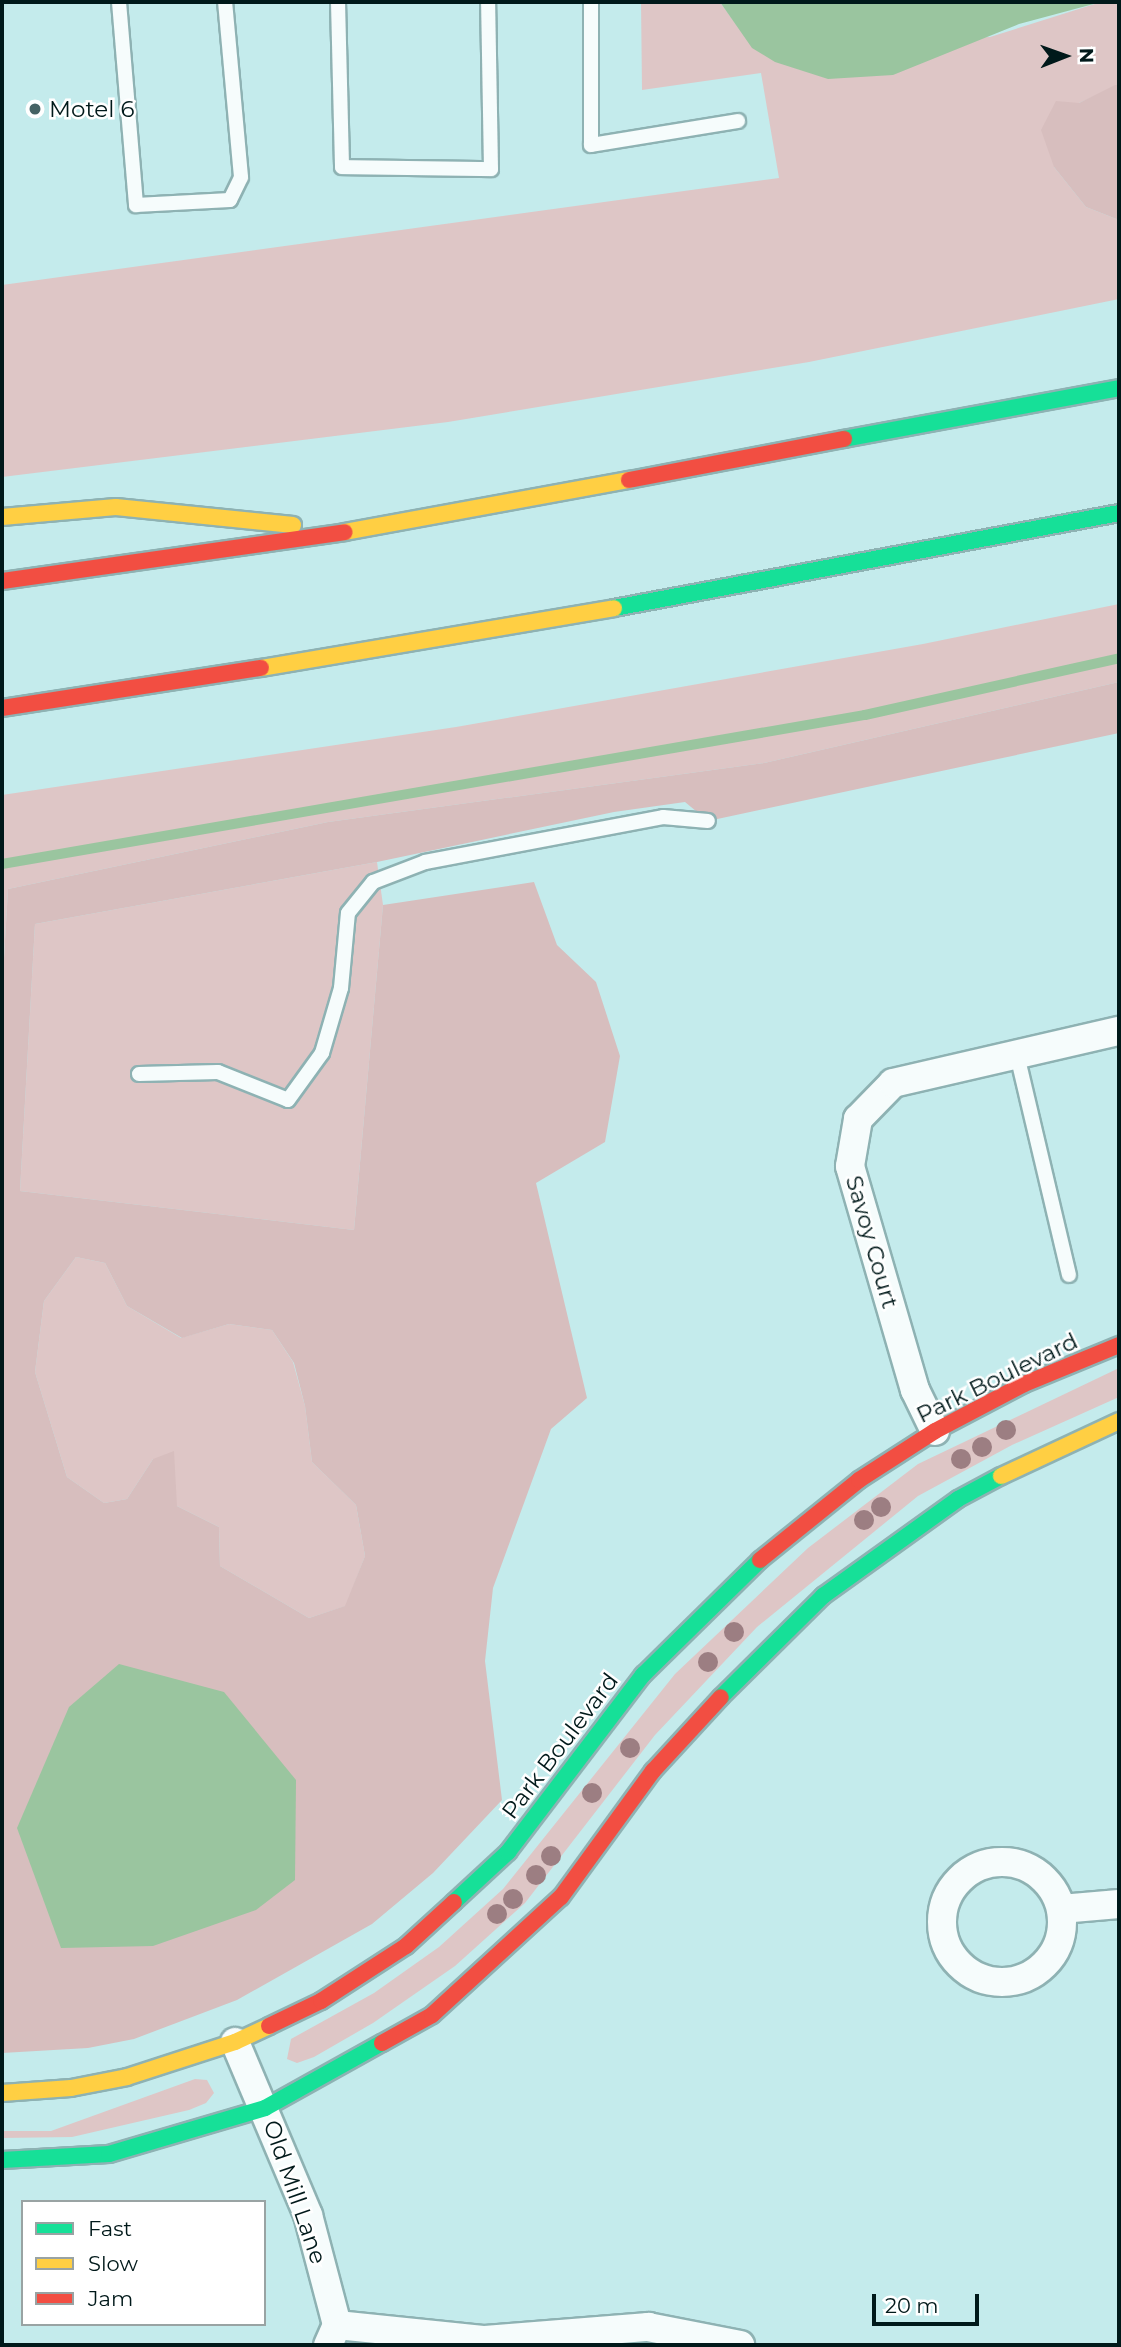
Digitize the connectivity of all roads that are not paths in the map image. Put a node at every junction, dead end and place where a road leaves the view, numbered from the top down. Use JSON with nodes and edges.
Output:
{"nodes":[{"id":1,"x":119,"y":2,"type":"edge"},
{"id":2,"x":225,"y":2,"type":"edge"},
{"id":3,"x":338,"y":2,"type":"edge"},
{"id":4,"x":488,"y":2,"type":"edge"},
{"id":5,"x":592,"y":2,"type":"edge"},
{"id":6,"x":738,"y":121,"type":"dead end"},
{"id":7,"x":1119,"y":388,"type":"edge"},
{"id":8,"x":1119,"y":513,"type":"edge"},
{"id":9,"x":2,"y":517,"type":"edge"},
{"id":10,"x":355,"y":531,"type":"junction"},
{"id":11,"x":2,"y":581,"type":"edge"},
{"id":12,"x":2,"y":708,"type":"edge"},
{"id":13,"x":708,"y":821,"type":"dead end"},
{"id":14,"x":1119,"y":1031,"type":"edge"},
{"id":15,"x":1017,"y":1055,"type":"junction"},
{"id":16,"x":139,"y":1074,"type":"dead end"},
{"id":17,"x":1069,"y":1275,"type":"dead end"},
{"id":18,"x":1119,"y":1345,"type":"edge"},
{"id":19,"x":1119,"y":1421,"type":"edge"},
{"id":20,"x":935,"y":1431,"type":"junction"},
{"id":21,"x":1119,"y":1904,"type":"edge"},
{"id":22,"x":1061,"y":1909,"type":"junction"},
{"id":23,"x":234,"y":2042,"type":"junction"},
{"id":24,"x":2,"y":2093,"type":"edge"},
{"id":25,"x":265,"y":2108,"type":"junction"},
{"id":26,"x":2,"y":2160,"type":"edge"},
{"id":27,"x":332,"y":2335,"type":"edge"},
{"id":28,"x":740,"y":2345,"type":"edge"}],
"edges":[{"from":1,"to":2,"type":"lane"},
{"from":3,"to":4,"type":"lane"},
{"from":5,"to":6,"type":"lane"},
{"from":7,"to":10,"type":"main road"},
{"from":8,"to":12,"type":"main road"},
{"from":9,"to":10,"type":"main road"},
{"from":10,"to":11,"type":"main road"},
{"from":13,"to":16,"type":"lane"},
{"from":14,"to":15,"type":"street","name":"Savoy Court"},
{"from":15,"to":17,"type":"lane"},
{"from":15,"to":20,"type":"street","name":"Savoy Court"},
{"from":18,"to":20,"type":"main road","name":"Park Boulevard"},
{"from":19,"to":25,"type":"main road"},
{"from":20,"to":23,"type":"main road","name":"Park Boulevard"},
{"from":21,"to":22,"type":"street"},
{"from":22,"to":22,"type":"street"},
{"from":23,"to":24,"type":"main road","name":"Park Boulevard"},
{"from":23,"to":25,"type":"street","name":"Old Mill Lane"},
{"from":25,"to":26,"type":"main road"},
{"from":25,"to":27,"type":"street","name":"Old Mill Lane"},
{"from":27,"to":28,"type":"street"}]}
